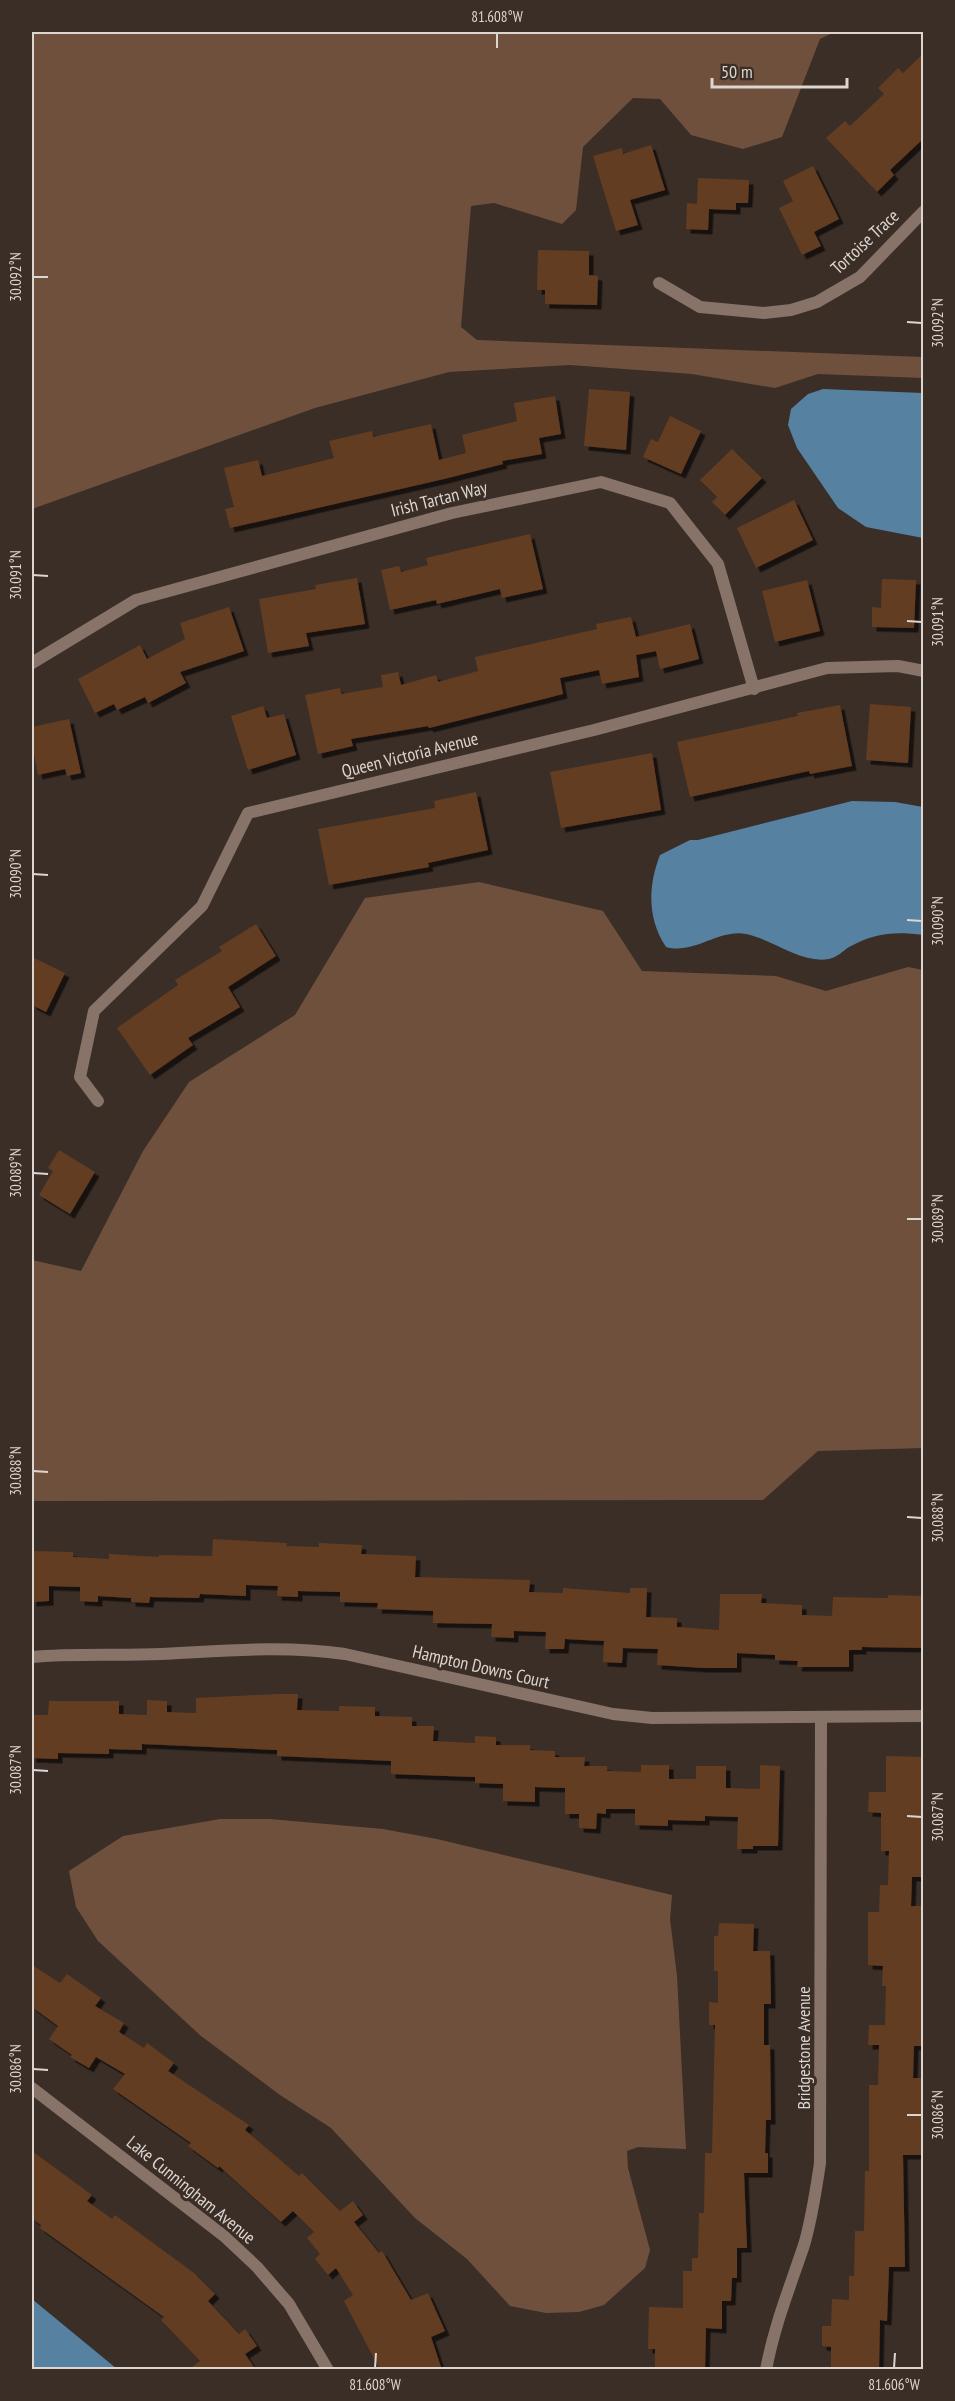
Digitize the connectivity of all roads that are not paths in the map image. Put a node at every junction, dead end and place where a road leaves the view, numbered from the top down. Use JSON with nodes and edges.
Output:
{"nodes":[{"id":1,"x":924,"y":211,"type":"edge"},
{"id":2,"x":659,"y":283,"type":"dead end"},
{"id":3,"x":32,"y":663,"type":"edge"},
{"id":4,"x":924,"y":671,"type":"edge"},
{"id":5,"x":754,"y":689,"type":"junction"},
{"id":6,"x":98,"y":1101,"type":"dead end"},
{"id":7,"x":32,"y":1657,"type":"edge"},
{"id":8,"x":924,"y":1716,"type":"edge"},
{"id":9,"x":821,"y":1718,"type":"junction"},
{"id":10,"x":32,"y":2088,"type":"edge"},
{"id":11,"x":328,"y":2370,"type":"edge"},
{"id":12,"x":766,"y":2370,"type":"edge"}],
"edges":[{"from":1,"to":2,"type":"street","name":"Tortoise Trace"},
{"from":3,"to":5,"type":"street","name":"Irish Tartan Way"},
{"from":4,"to":5,"type":"street","name":"Queen Victoria Avenue"},
{"from":5,"to":6,"type":"street","name":"Queen Victoria Avenue"},
{"from":7,"to":9,"type":"street","name":"Hampton Downs Court"},
{"from":8,"to":9,"type":"street","name":"Hampton Downs Court"},
{"from":9,"to":12,"type":"street","name":"Bridgestone Avenue"},
{"from":10,"to":11,"type":"street","name":"Lake Cunningham Avenue"}]}
